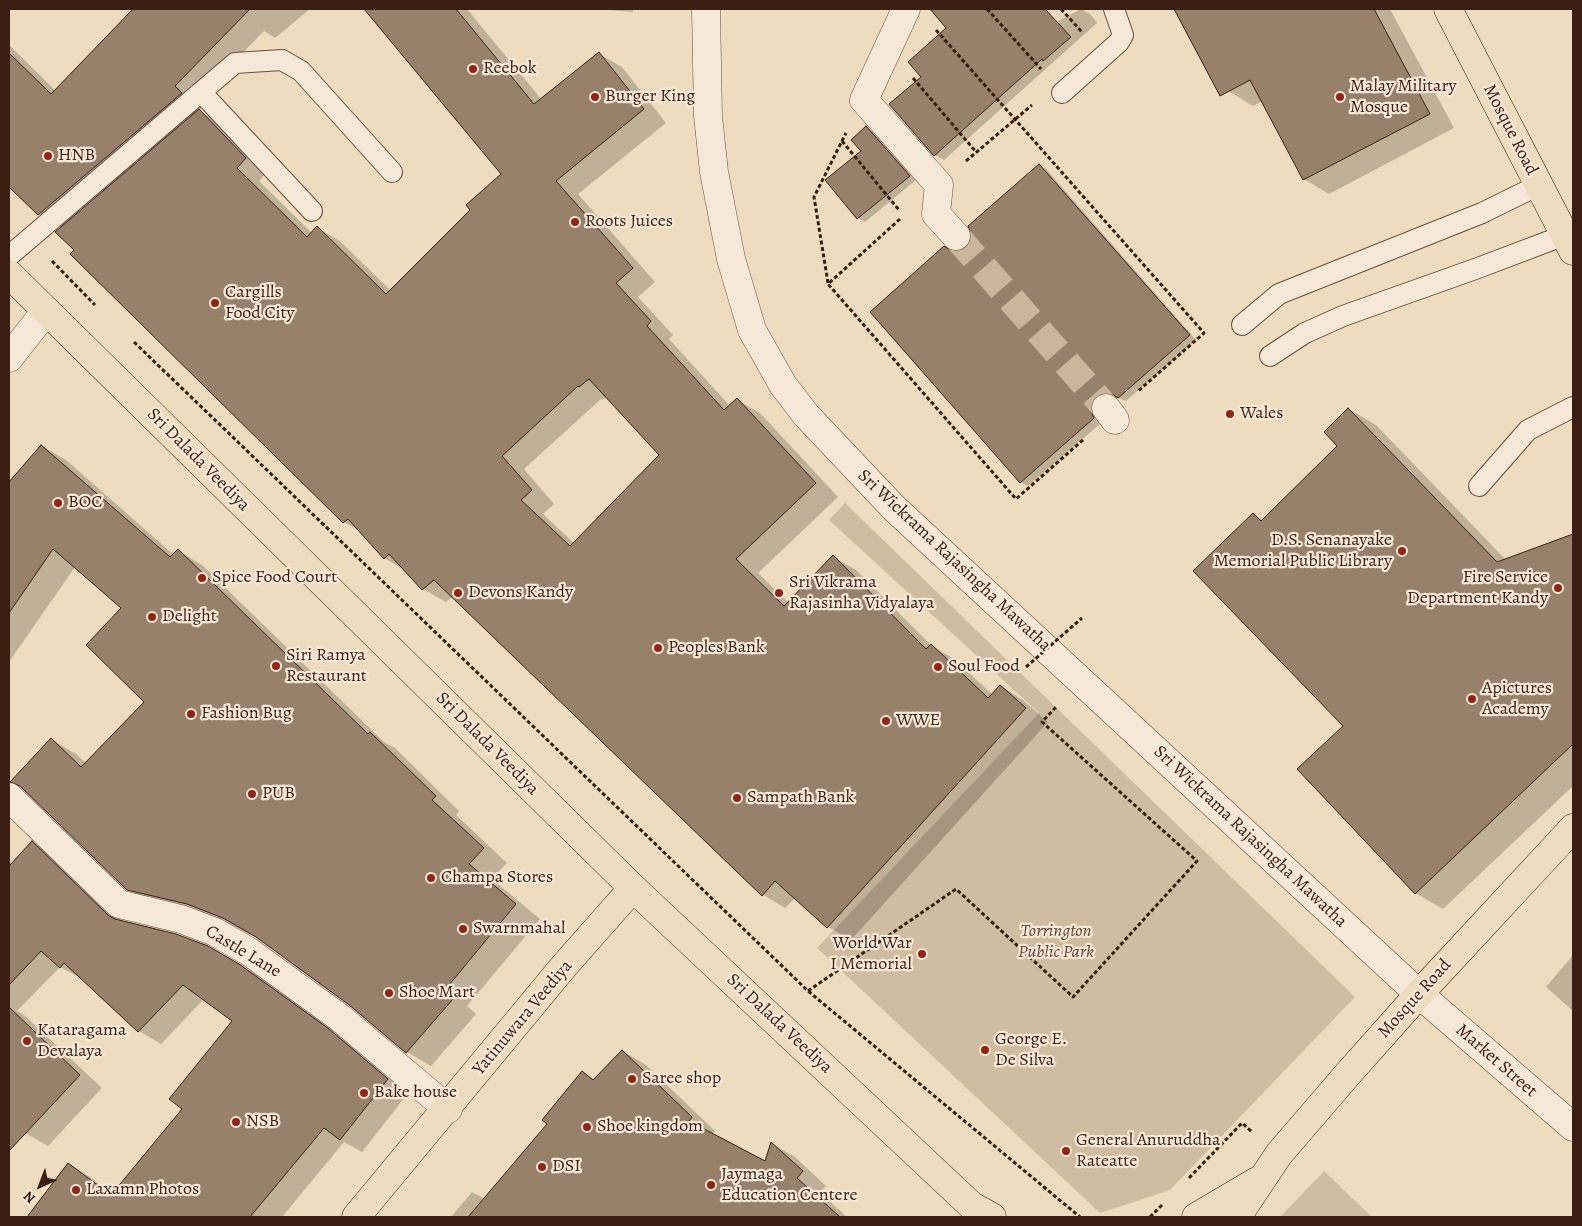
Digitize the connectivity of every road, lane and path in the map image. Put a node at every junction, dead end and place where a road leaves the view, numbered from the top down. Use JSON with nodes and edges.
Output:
{"nodes":[{"id":1,"x":706,"y":9,"type":"edge"},
{"id":2,"x":906,"y":9,"type":"edge"},
{"id":3,"x":987,"y":9,"type":"edge"},
{"id":4,"x":1114,"y":9,"type":"edge"},
{"id":5,"x":1448,"y":9,"type":"edge"},
{"id":6,"x":931,"y":23,"type":"dead end"},
{"id":7,"x":888,"y":49,"type":"junction"},
{"id":8,"x":1041,"y":69,"type":"dead end"},
{"id":9,"x":201,"y":92,"type":"junction"},
{"id":10,"x":1062,"y":93,"type":"dead end"},
{"id":11,"x":1014,"y":118,"type":"junction"},
{"id":12,"x":976,"y":152,"type":"junction"},
{"id":13,"x":392,"y":172,"type":"dead end"},
{"id":14,"x":939,"y":185,"type":"junction"},
{"id":15,"x":1539,"y":185,"type":"junction"},
{"id":16,"x":312,"y":212,"type":"dead end"},
{"id":17,"x":956,"y":236,"type":"tunnel mouth"},
{"id":18,"x":30,"y":240,"type":"junction"},
{"id":19,"x":1569,"y":243,"type":"edge"},
{"id":20,"x":9,"y":256,"type":"edge"},
{"id":21,"x":9,"y":274,"type":"edge"},
{"id":22,"x":828,"y":284,"type":"junction"},
{"id":23,"x":101,"y":310,"type":"dead end"},
{"id":24,"x":46,"y":311,"type":"junction"},
{"id":25,"x":1242,"y":325,"type":"dead end"},
{"id":26,"x":129,"y":338,"type":"dead end"},
{"id":27,"x":1270,"y":356,"type":"dead end"},
{"id":28,"x":9,"y":358,"type":"edge"},
{"id":29,"x":1573,"y":407,"type":"edge"},
{"id":30,"x":1479,"y":486,"type":"dead end"},
{"id":31,"x":1082,"y":618,"type":"dead end"},
{"id":32,"x":1033,"y":675,"type":"dead end"},
{"id":33,"x":1059,"y":704,"type":"dead end"},
{"id":34,"x":9,"y":797,"type":"edge"},
{"id":35,"x":1573,"y":828,"type":"edge"},
{"id":36,"x":634,"y":888,"type":"junction"},
{"id":37,"x":808,"y":991,"type":"junction"},
{"id":38,"x":1419,"y":994,"type":"junction"},
{"id":39,"x":448,"y":1109,"type":"junction"},
{"id":40,"x":1573,"y":1128,"type":"edge"},
{"id":41,"x":1264,"y":1176,"type":"junction"},
{"id":42,"x":976,"y":1214,"type":"edge"},
{"id":43,"x":358,"y":1216,"type":"edge"},
{"id":44,"x":1080,"y":1217,"type":"edge"},
{"id":45,"x":1196,"y":1217,"type":"edge"},
{"id":46,"x":1237,"y":1217,"type":"edge"}],
"edges":[{"from":1,"to":38,"type":"street","name":"Sri Wickrama Rajasingha Mawatha"},
{"from":2,"to":7,"type":"street"},
{"from":3,"to":8,"type":"path"},
{"from":4,"to":10,"type":"lane"},
{"from":5,"to":15,"type":"main road","name":"Mosque Road"},
{"from":6,"to":11,"type":"path"},
{"from":7,"to":12,"type":"path"},
{"from":7,"to":14,"type":"street"},
{"from":9,"to":13,"type":"lane"},
{"from":9,"to":16,"type":"lane"},
{"from":9,"to":18,"type":"lane"},
{"from":11,"to":12,"type":"path"},
{"from":11,"to":22,"type":"path"},
{"from":12,"to":14,"type":"path"},
{"from":14,"to":17,"type":"street"},
{"from":15,"to":19,"type":"main road","name":"Mosque Road"},
{"from":15,"to":25,"type":"lane"},
{"from":18,"to":20,"type":"lane"},
{"from":18,"to":23,"type":"path"},
{"from":19,"to":27,"type":"lane"},
{"from":21,"to":24,"type":"main road","name":"Sri Dalada Veediya"},
{"from":22,"to":22,"type":"path"},
{"from":24,"to":28,"type":"street"},
{"from":24,"to":36,"type":"main road","name":"Sri Dalada Veediya"},
{"from":26,"to":37,"type":"path"},
{"from":29,"to":30,"type":"lane"},
{"from":31,"to":32,"type":"path","bridge":true},
{"from":33,"to":37,"type":"path"},
{"from":34,"to":39,"type":"street","name":"Castle Lane"},
{"from":35,"to":38,"type":"main road","name":"Mosque Road"},
{"from":36,"to":39,"type":"main road","name":"Yatinuwara Veediya"},
{"from":36,"to":42,"type":"main road","name":"Sri Dalada Veediya"},
{"from":37,"to":44,"type":"path"},
{"from":38,"to":40,"type":"street","name":"Market Street"},
{"from":38,"to":41,"type":"main road","name":"Mosque Road"},
{"from":39,"to":43,"type":"main road","name":"Yatinuwara Veediya"},
{"from":41,"to":45,"type":"main road","name":"Mosque Road"},
{"from":41,"to":46,"type":"main road","name":"Mosque Road"}]}
